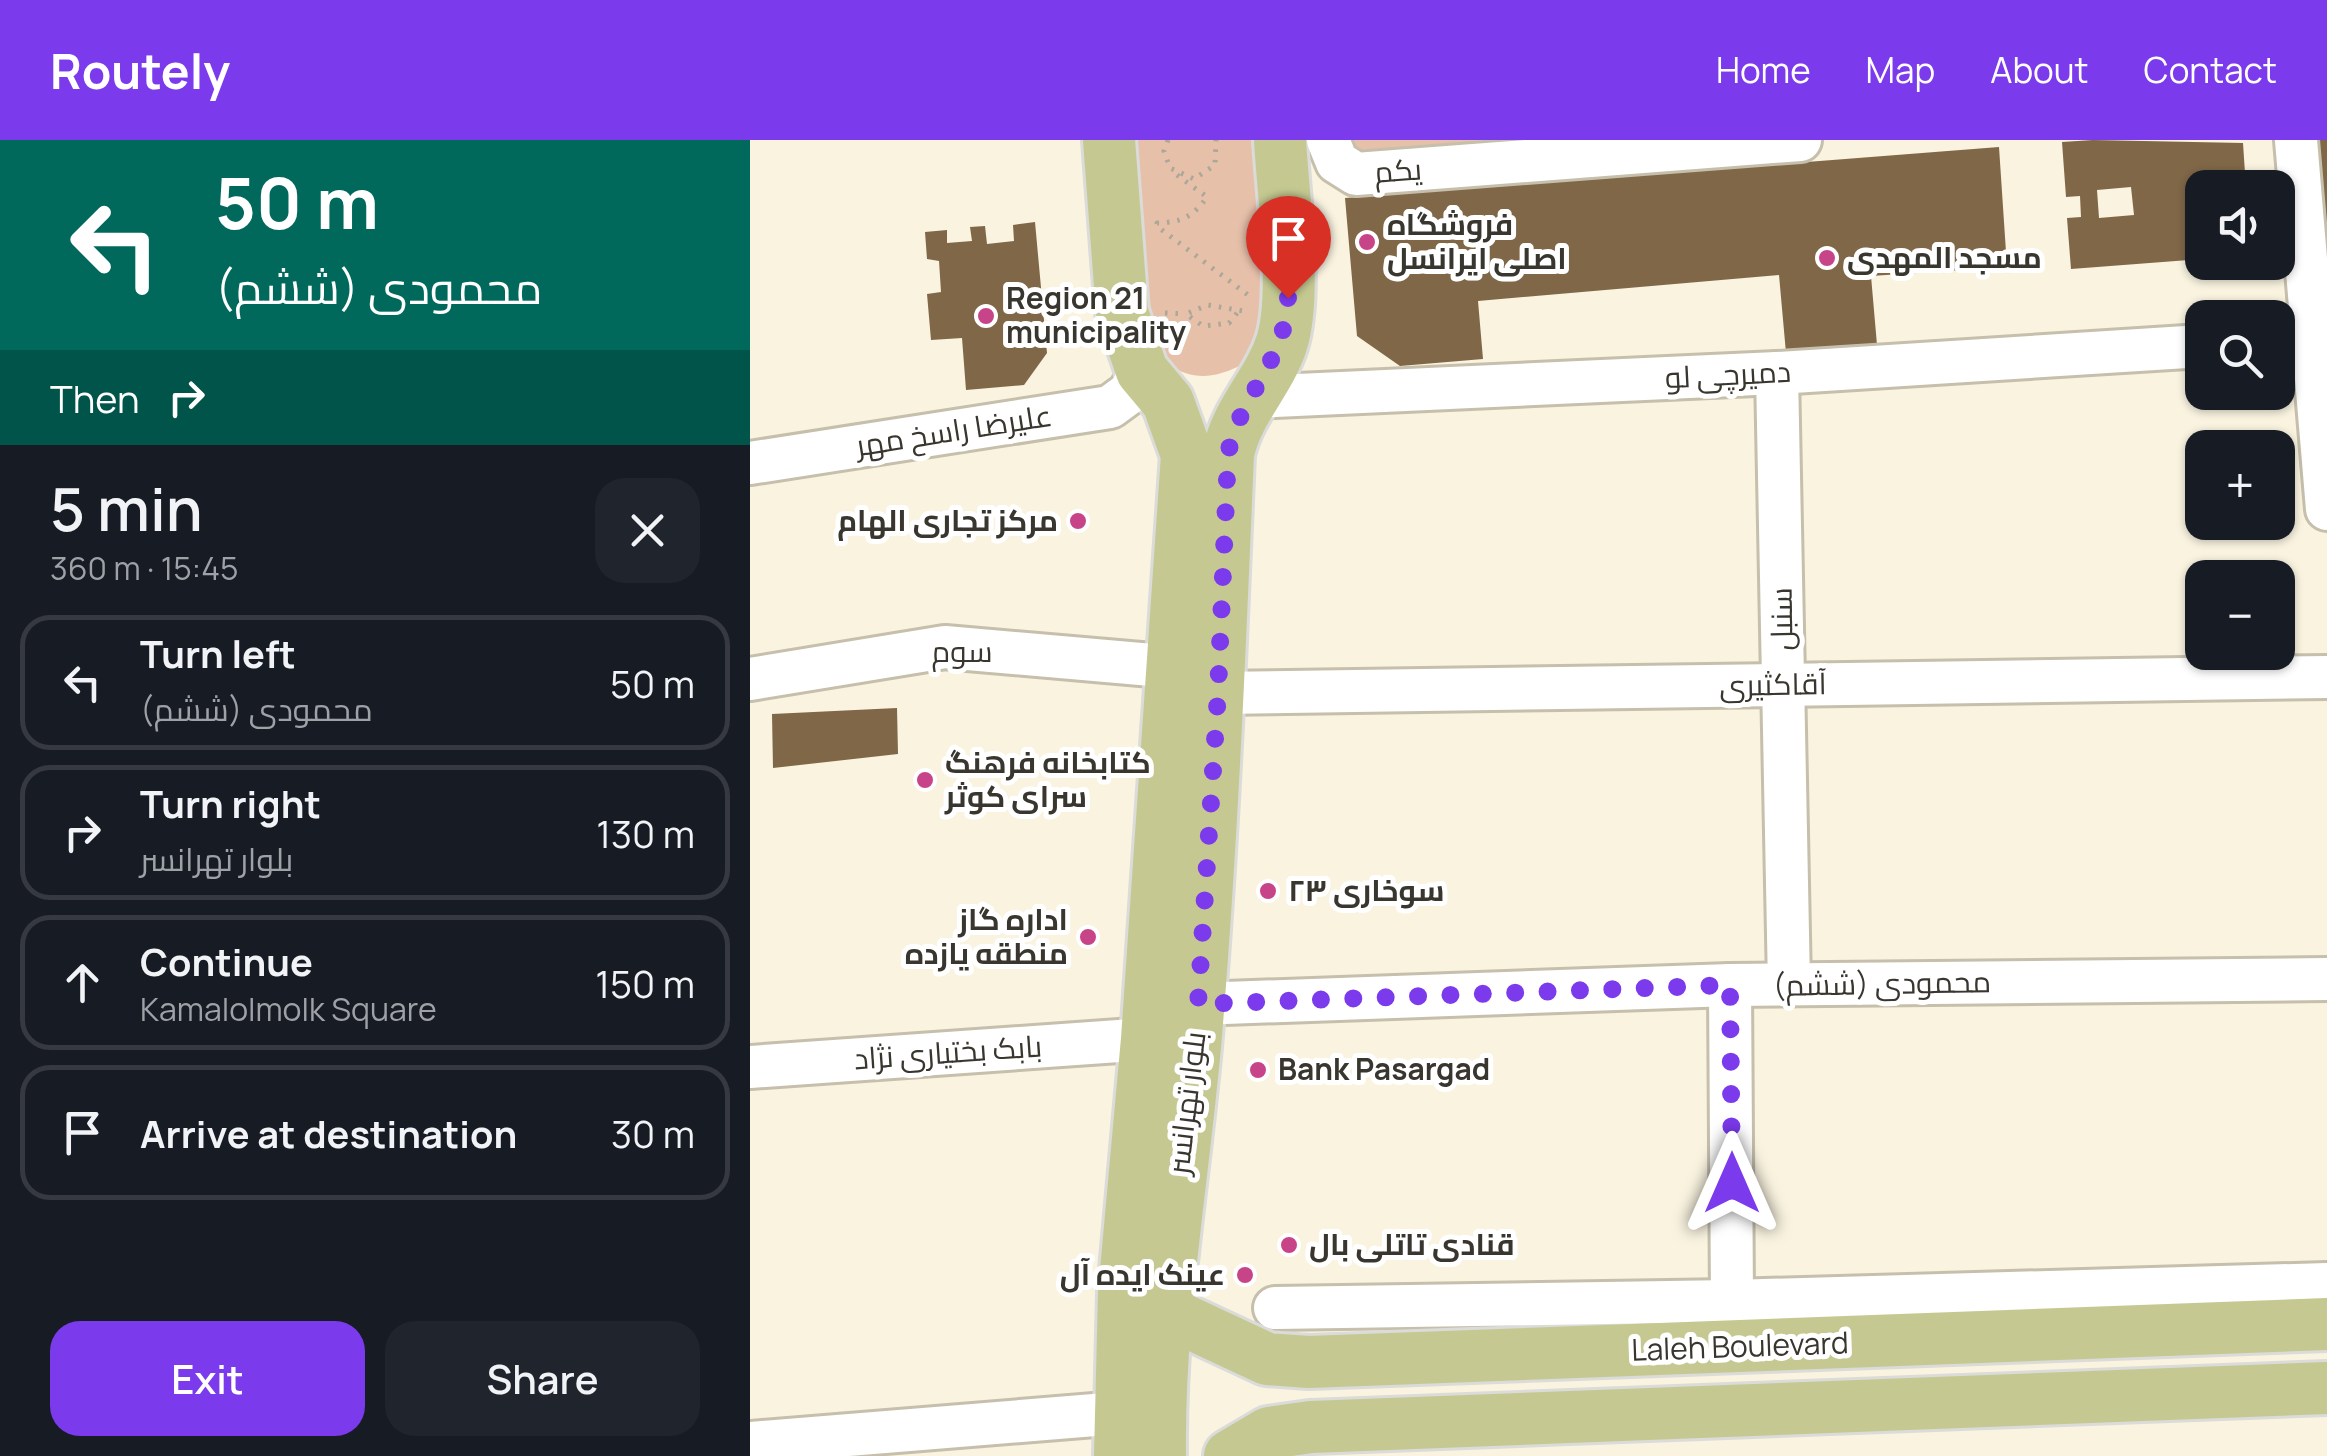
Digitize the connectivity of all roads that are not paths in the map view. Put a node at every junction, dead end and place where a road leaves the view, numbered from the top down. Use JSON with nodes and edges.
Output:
{"nodes":[{"id":1,"x":1109,"y":140,"type":"edge"},
{"id":2,"x":1280,"y":140,"type":"edge"},
{"id":3,"x":1328,"y":140,"type":"edge"},
{"id":4,"x":1800,"y":140,"type":"edge"},
{"id":5,"x":2296,"y":140,"type":"edge"},
{"id":6,"x":2306,"y":339,"type":"edge"},
{"id":7,"x":2185,"y":347,"type":"edge"},
{"id":8,"x":1777,"y":373,"type":"junction"},
{"id":9,"x":1155,"y":386,"type":"junction"},
{"id":10,"x":1252,"y":397,"type":"junction"},
{"id":11,"x":750,"y":463,"type":"edge"},
{"id":12,"x":2327,"y":509,"type":"edge"},
{"id":13,"x":2327,"y":677,"type":"edge"},
{"id":14,"x":750,"y":680,"type":"edge"},
{"id":15,"x":1197,"y":680,"type":"junction"},
{"id":16,"x":1783,"y":685,"type":"junction"},
{"id":17,"x":2327,"y":980,"type":"edge"},
{"id":18,"x":1730,"y":985,"type":"junction"},
{"id":19,"x":1789,"y":986,"type":"junction"},
{"id":20,"x":1198,"y":1004,"type":"junction"},
{"id":21,"x":1147,"y":1039,"type":"junction"},
{"id":22,"x":750,"y":1066,"type":"edge"},
{"id":23,"x":2327,"y":1284,"type":"edge"},
{"id":24,"x":1732,"y":1302,"type":"junction"},
{"id":25,"x":1274,"y":1308,"type":"dead end"},
{"id":26,"x":1164,"y":1311,"type":"junction"},
{"id":27,"x":2327,"y":1324,"type":"edge"},
{"id":28,"x":1505,"y":1356,"type":"junction"},
{"id":29,"x":2327,"y":1388,"type":"edge"},
{"id":30,"x":1506,"y":1420,"type":"junction"},
{"id":31,"x":1120,"y":1435,"type":"edge"},
{"id":32,"x":750,"y":1443,"type":"edge"},
{"id":33,"x":1160,"y":1456,"type":"edge"},
{"id":34,"x":1230,"y":1456,"type":"edge"}],
"edges":[{"from":1,"to":9,"type":"main road","name":"بلوار تهرانسر"},
{"from":2,"to":10,"type":"main road","name":"بلوار تهرانسر"},
{"from":3,"to":4,"type":"street","name":"یکم"},
{"from":5,"to":6,"type":"street"},
{"from":6,"to":12,"type":"street"},
{"from":7,"to":8,"type":"street","name":"دمیرچی لو"},
{"from":8,"to":10,"type":"street","name":"دمیرچی لو"},
{"from":8,"to":16,"type":"street","name":"سنبل"},
{"from":9,"to":10,"type":"main road"},
{"from":9,"to":11,"type":"street","name":"علیرضا راسخ مهر"},
{"from":9,"to":15,"type":"main road","name":"بلوار تهرانسر"},
{"from":10,"to":15,"type":"main road","name":"بلوار تهرانسر"},
{"from":13,"to":16,"type":"street","name":"آقاکثیری"},
{"from":14,"to":15,"type":"street","name":"سوم"},
{"from":15,"to":16,"type":"street","name":"آقاکثیری"},
{"from":15,"to":20,"type":"main road","name":"بلوار تهرانسر"},
{"from":15,"to":21,"type":"main road","name":"بلوار تهرانسر"},
{"from":16,"to":19,"type":"street","name":"سنبل"},
{"from":17,"to":19,"type":"street","name":"محمودی (ششم)"},
{"from":18,"to":19,"type":"street","name":"محمودی (ششم)"},
{"from":18,"to":20,"type":"street","name":"محمودی (ششم)"},
{"from":18,"to":24,"type":"street"},
{"from":20,"to":26,"type":"main road","name":"بلوار تهرانسر"},
{"from":21,"to":22,"type":"street","name":"بابک بختیاری نژاد"},
{"from":21,"to":31,"type":"main road","name":"بلوار تهرانسر"},
{"from":23,"to":24,"type":"street"},
{"from":24,"to":25,"type":"street"},
{"from":26,"to":28,"type":"main road","name":"Laleh Boulevard"},
{"from":26,"to":33,"type":"main road","name":"بلوار تهرانسر"},
{"from":27,"to":28,"type":"main road","name":"Laleh Boulevard"},
{"from":28,"to":30,"type":"main road"},
{"from":29,"to":30,"type":"main road","name":"Laleh Boulevard"},
{"from":30,"to":34,"type":"main road","name":"Laleh Boulevard"},
{"from":31,"to":32,"type":"street"}]}
